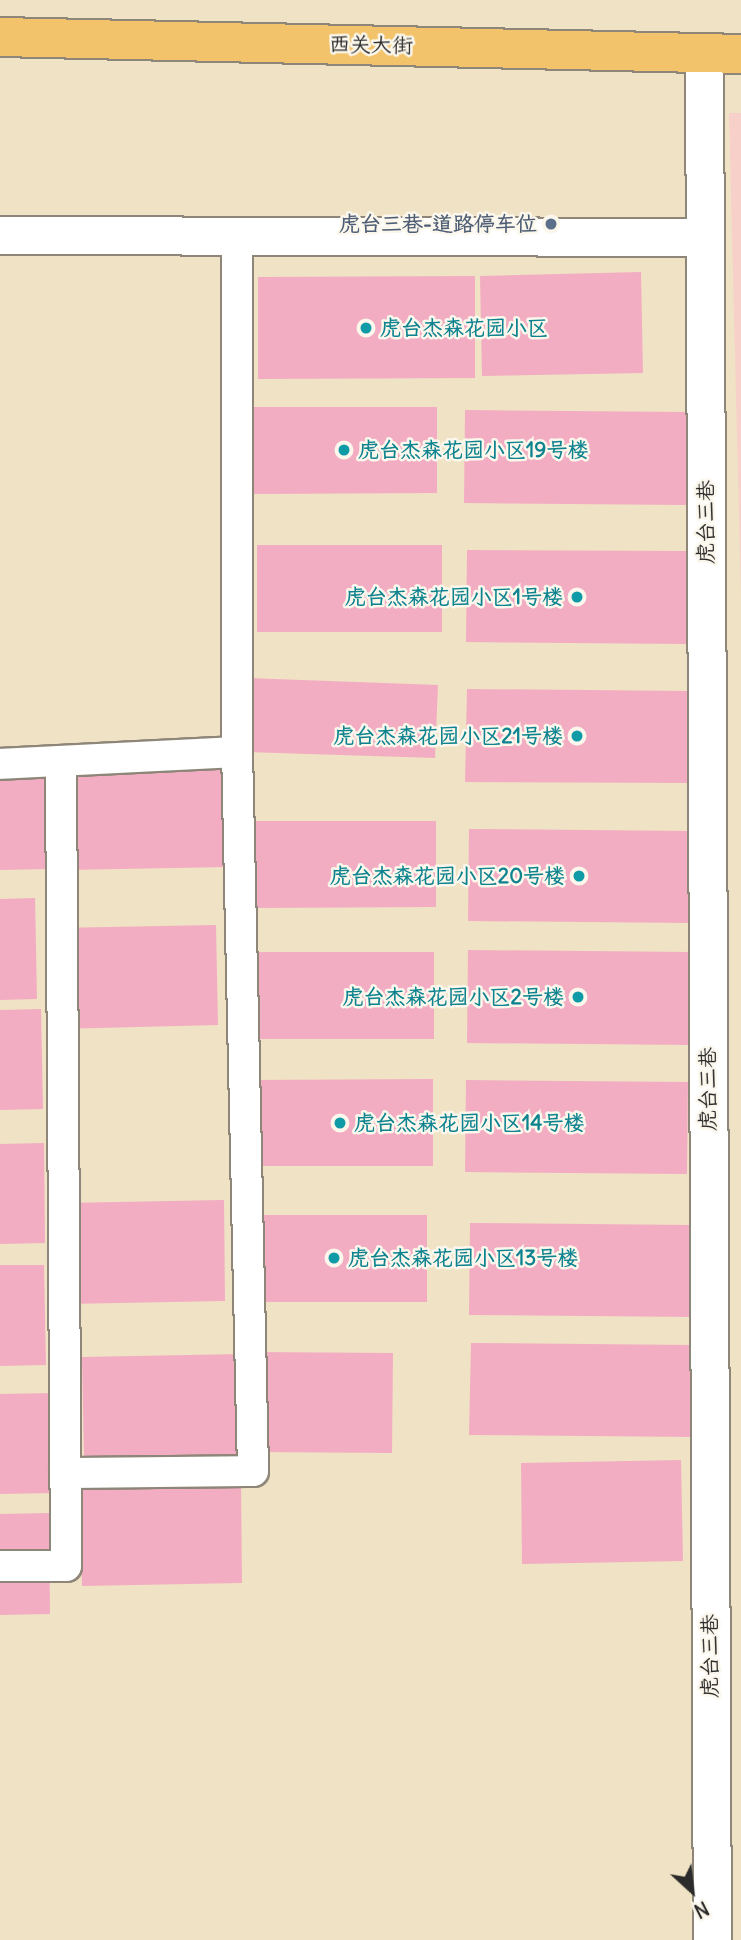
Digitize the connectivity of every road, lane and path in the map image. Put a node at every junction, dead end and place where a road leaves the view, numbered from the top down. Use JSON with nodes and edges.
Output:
{"nodes":[{"id":1,"x":0,"y":37,"type":"edge"},
{"id":2,"x":722,"y":53,"type":"edge"},
{"id":3,"x":0,"y":235,"type":"edge"},
{"id":4,"x":237,"y":236,"type":"junction"},
{"id":5,"x":705,"y":237,"type":"junction"},
{"id":6,"x":237,"y":752,"type":"junction"},
{"id":7,"x":61,"y":761,"type":"junction"},
{"id":8,"x":0,"y":764,"type":"edge"},
{"id":9,"x":65,"y":1473,"type":"junction"},
{"id":10,"x":0,"y":1566,"type":"edge"},
{"id":11,"x":712,"y":1940,"type":"edge"}],
"edges":[{"from":1,"to":2,"type":"main road","name":"西关大街"},
{"from":2,"to":5,"type":"street","name":"虎台三巷"},
{"from":3,"to":4,"type":"street"},
{"from":4,"to":5,"type":"street"},
{"from":4,"to":6,"type":"street"},
{"from":5,"to":11,"type":"street","name":"虎台三巷"},
{"from":6,"to":7,"type":"street"},
{"from":6,"to":9,"type":"street"},
{"from":7,"to":8,"type":"street"},
{"from":7,"to":9,"type":"street"},
{"from":9,"to":10,"type":"street"}]}
